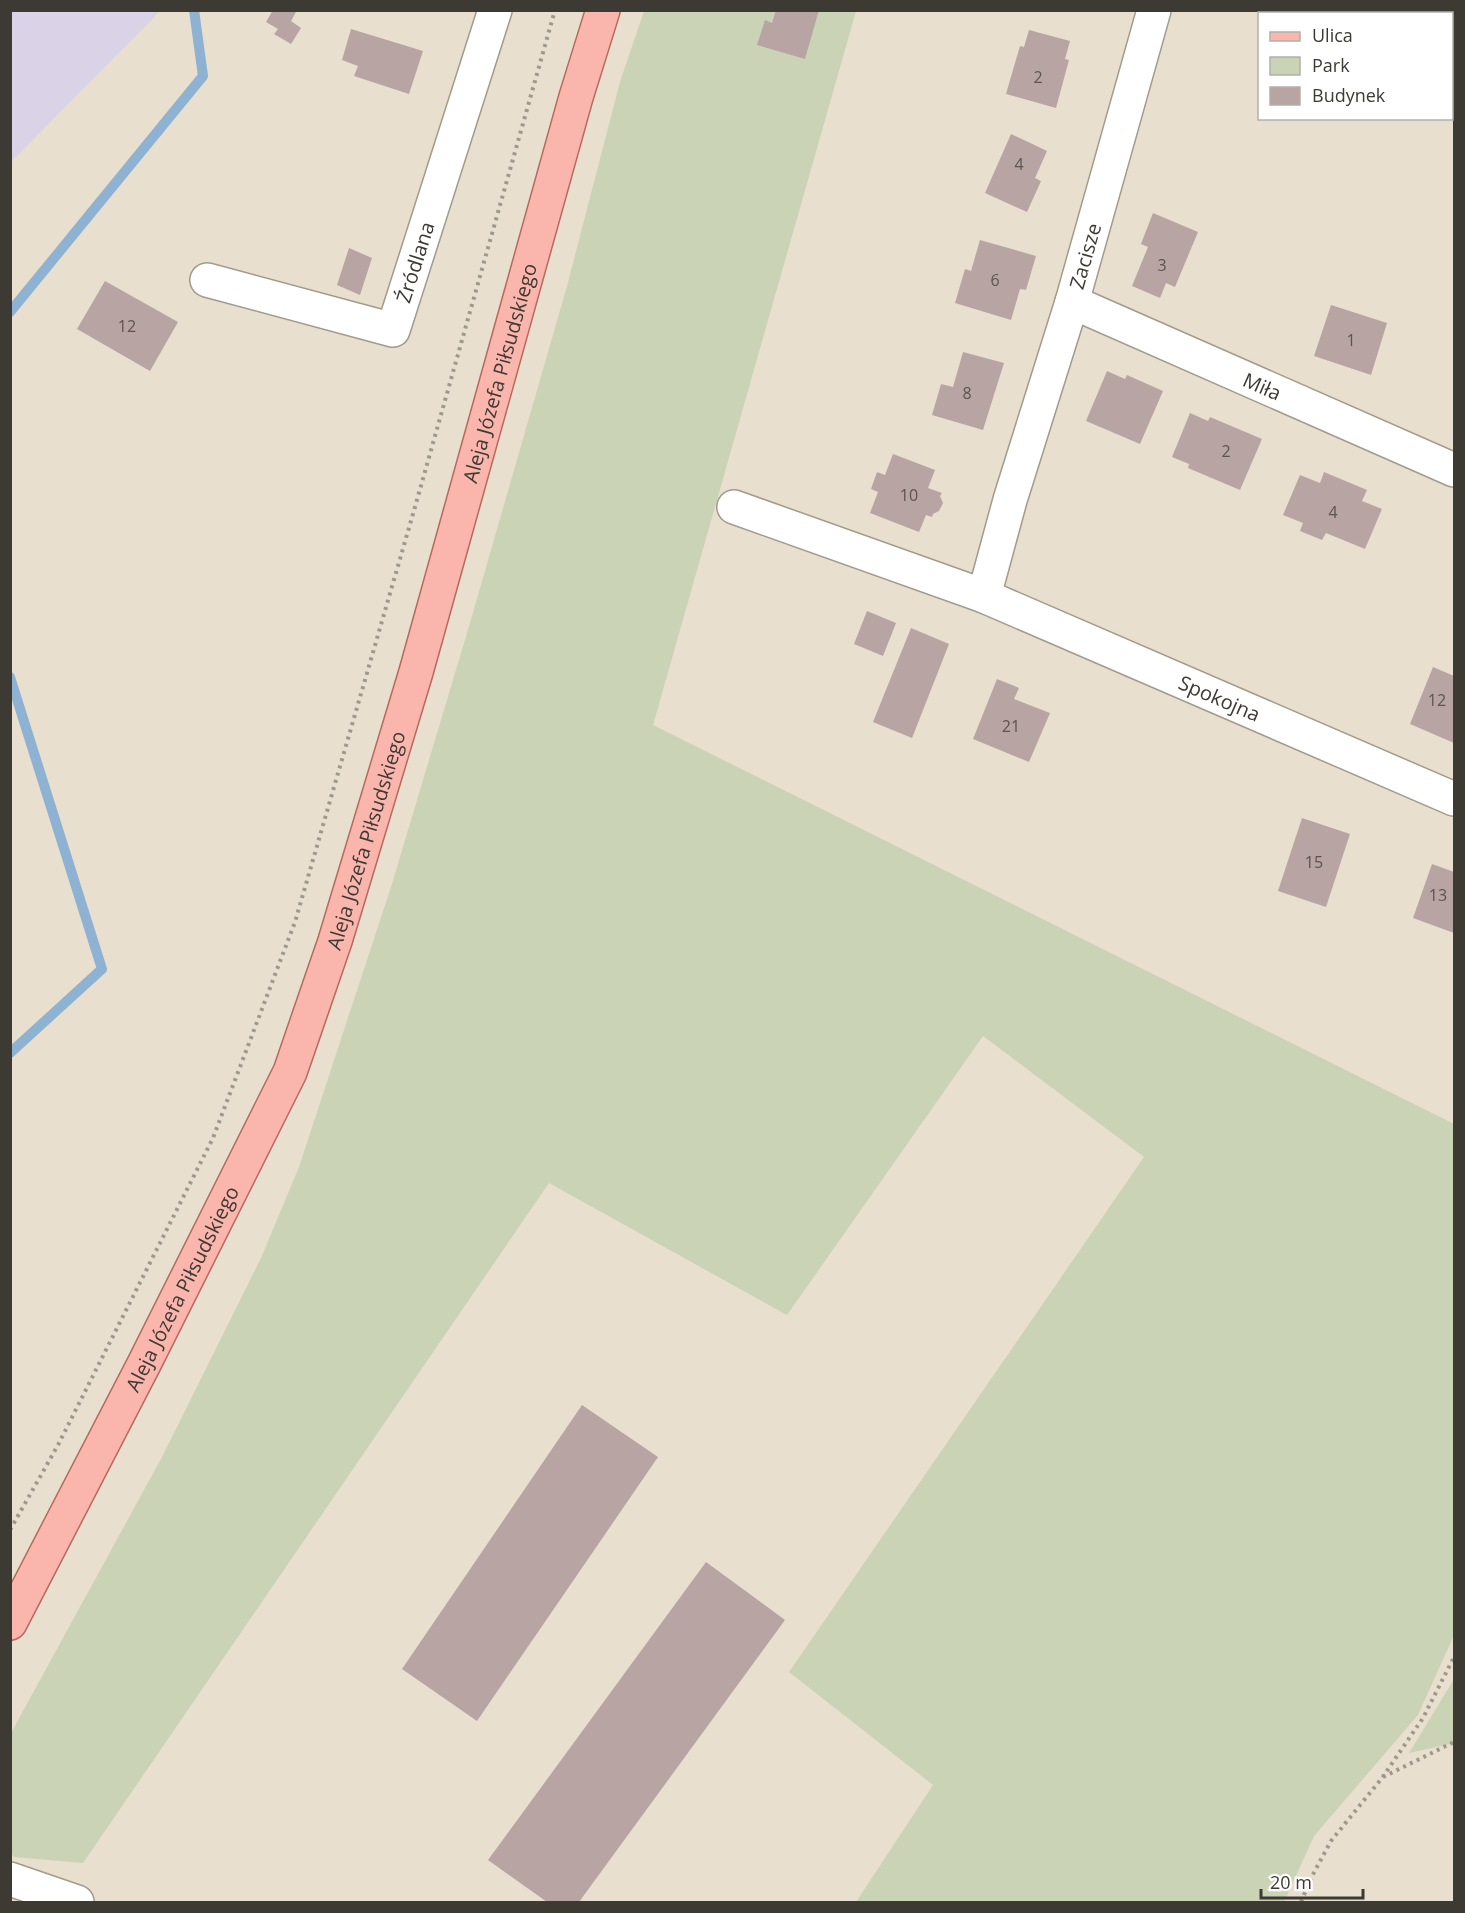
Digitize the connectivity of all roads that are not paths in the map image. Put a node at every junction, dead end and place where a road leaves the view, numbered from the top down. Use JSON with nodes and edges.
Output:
{"nodes":[{"id":1,"x":495,"y":10,"type":"edge"},
{"id":2,"x":603,"y":10,"type":"edge"},
{"id":3,"x":1154,"y":10,"type":"edge"},
{"id":4,"x":207,"y":280,"type":"dead end"},
{"id":5,"x":1072,"y":302,"type":"junction"},
{"id":6,"x":1455,"y":470,"type":"edge"},
{"id":7,"x":734,"y":507,"type":"dead end"},
{"id":8,"x":984,"y":596,"type":"junction"},
{"id":9,"x":1455,"y":799,"type":"edge"},
{"id":10,"x":10,"y":1623,"type":"edge"},
{"id":11,"x":10,"y":1879,"type":"edge"},
{"id":12,"x":77,"y":1902,"type":"edge"}],
"edges":[{"from":1,"to":4,"type":"street","name":"Źródlana"},
{"from":2,"to":10,"type":"main road","name":"Aleja Józefa Piłsudskiego"},
{"from":3,"to":5,"type":"street","name":"Zacisze"},
{"from":5,"to":6,"type":"street","name":"Miła"},
{"from":5,"to":8,"type":"street","name":"Zacisze"},
{"from":7,"to":8,"type":"street","name":"Spokojna"},
{"from":8,"to":9,"type":"street","name":"Spokojna"},
{"from":11,"to":12,"type":"street"}]}
